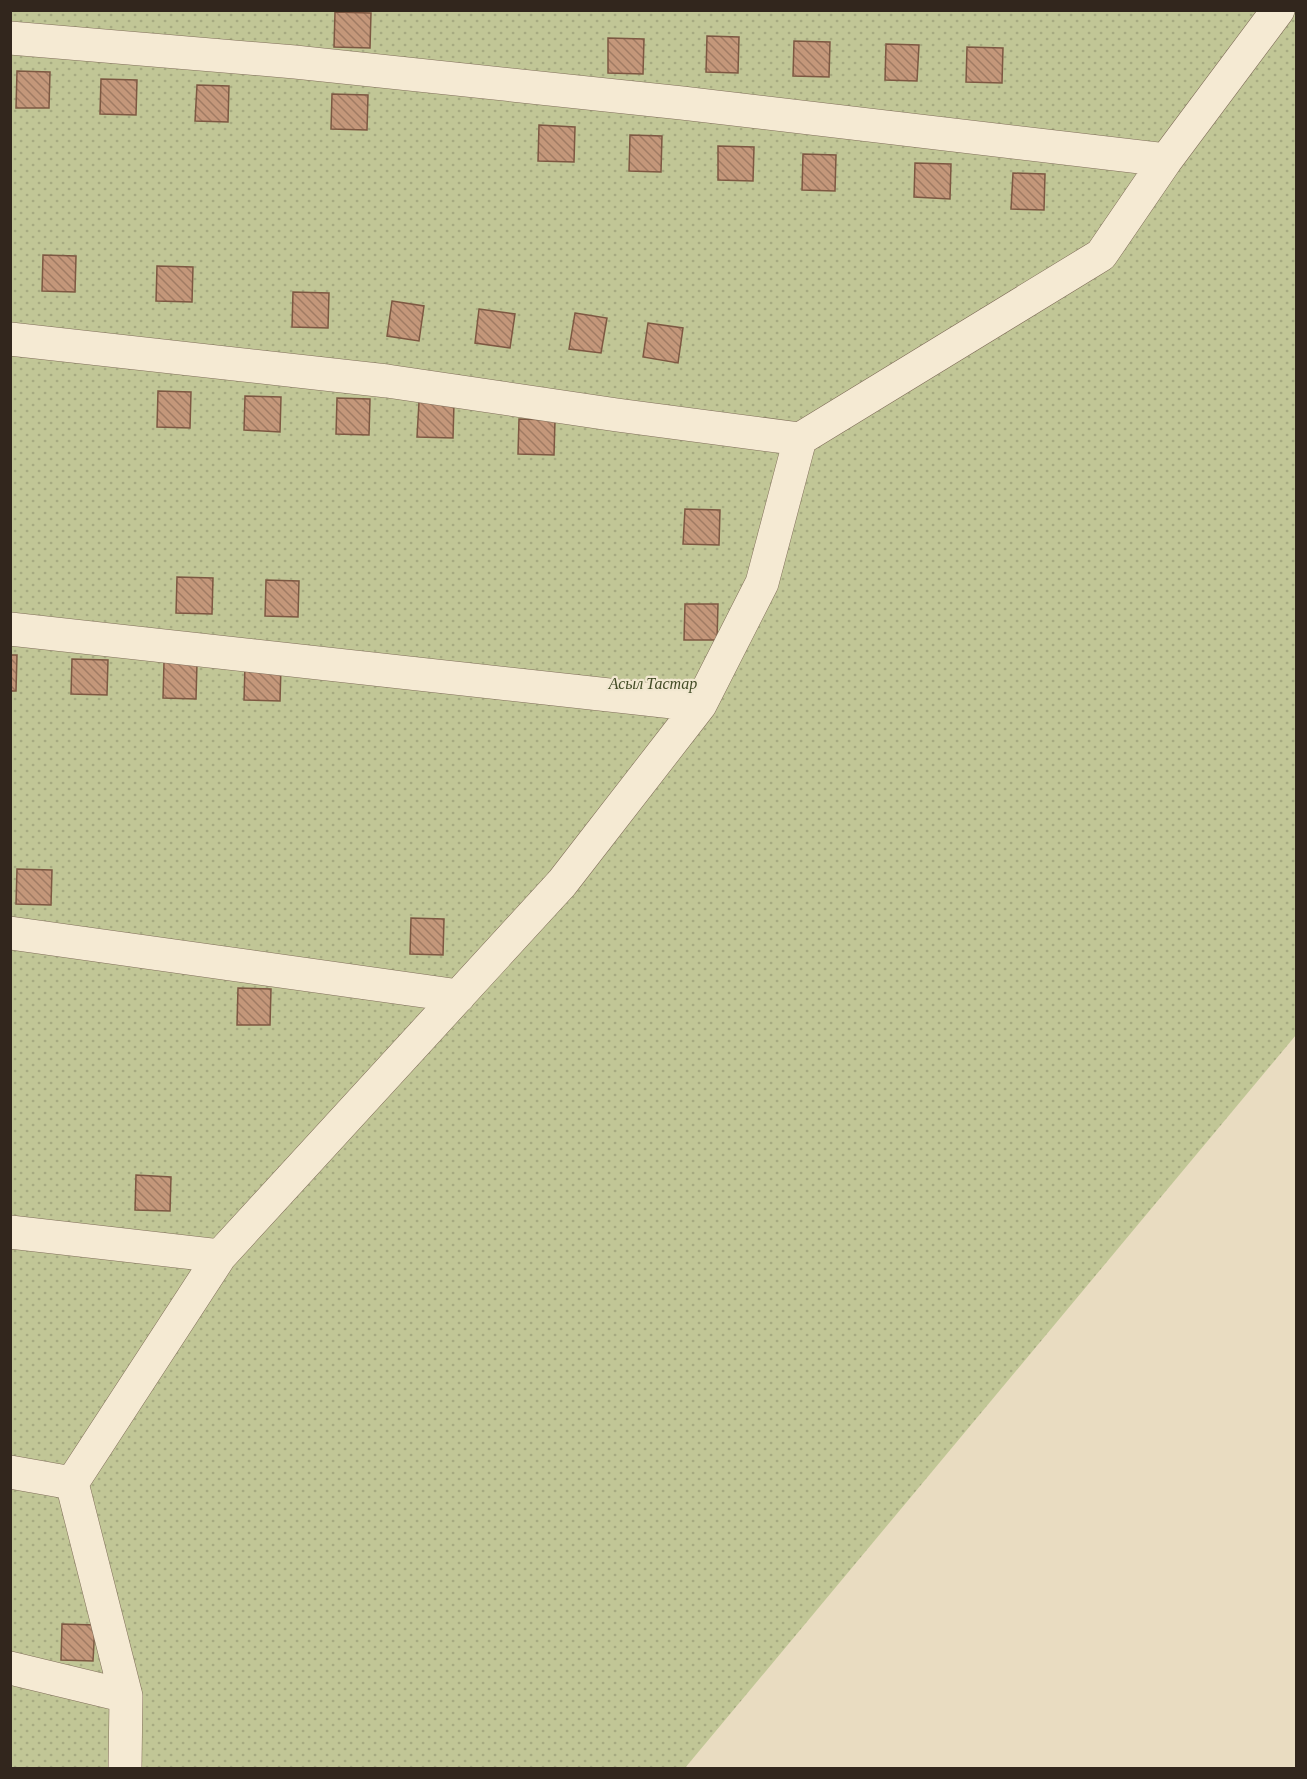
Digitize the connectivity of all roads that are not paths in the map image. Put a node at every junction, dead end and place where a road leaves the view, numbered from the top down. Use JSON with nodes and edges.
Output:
{"nodes":[{"id":1,"x":1278,"y":10,"type":"edge"},
{"id":2,"x":10,"y":38,"type":"edge"},
{"id":3,"x":1166,"y":160,"type":"junction"},
{"id":4,"x":10,"y":339,"type":"edge"},
{"id":5,"x":800,"y":439,"type":"junction"},
{"id":6,"x":10,"y":629,"type":"edge"},
{"id":7,"x":700,"y":705,"type":"junction"},
{"id":8,"x":10,"y":933,"type":"edge"},
{"id":9,"x":459,"y":996,"type":"junction"},
{"id":10,"x":10,"y":1232,"type":"edge"},
{"id":11,"x":220,"y":1256,"type":"junction"},
{"id":12,"x":10,"y":1472,"type":"edge"},
{"id":13,"x":72,"y":1484,"type":"junction"},
{"id":14,"x":10,"y":1668,"type":"edge"},
{"id":15,"x":126,"y":1696,"type":"junction"},
{"id":16,"x":125,"y":1768,"type":"edge"}],
"edges":[{"from":1,"to":3,"type":"street"},
{"from":2,"to":3,"type":"street"},
{"from":3,"to":5,"type":"street"},
{"from":4,"to":5,"type":"street"},
{"from":5,"to":7,"type":"street"},
{"from":6,"to":7,"type":"street"},
{"from":7,"to":9,"type":"street"},
{"from":8,"to":9,"type":"street"},
{"from":9,"to":11,"type":"street"},
{"from":10,"to":11,"type":"street"},
{"from":11,"to":13,"type":"street"},
{"from":12,"to":13,"type":"street"},
{"from":13,"to":15,"type":"street"},
{"from":14,"to":15,"type":"street"},
{"from":15,"to":16,"type":"street"}]}
